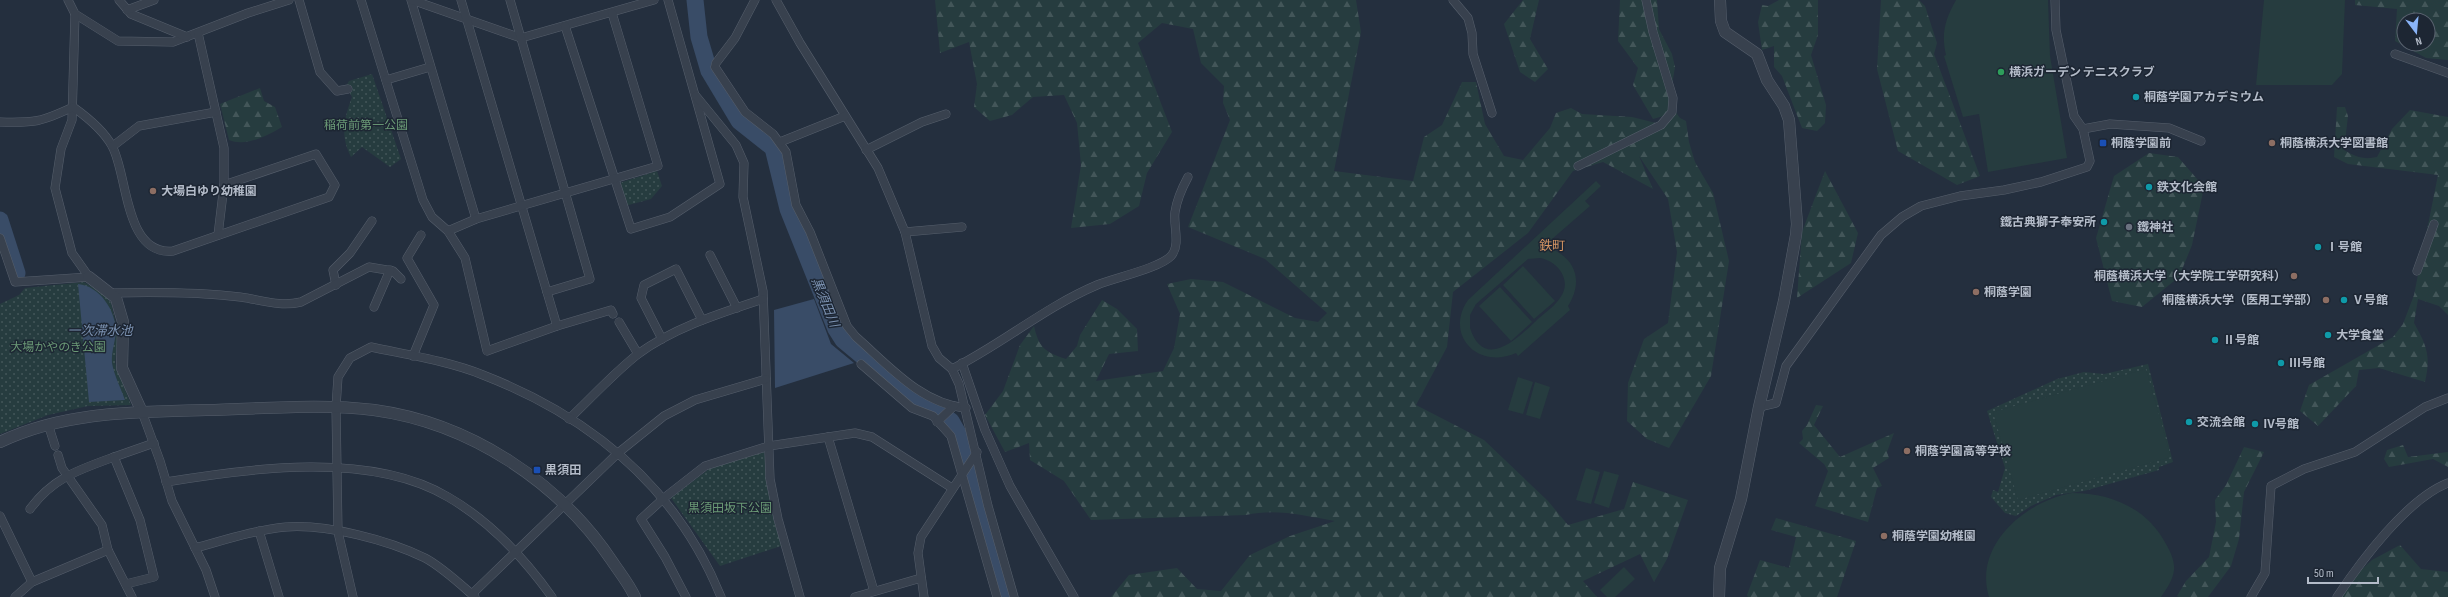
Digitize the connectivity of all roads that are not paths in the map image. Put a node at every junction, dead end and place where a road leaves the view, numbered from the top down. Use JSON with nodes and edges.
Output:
{"nodes":[{"id":1,"x":68,"y":0,"type":"edge"},
{"id":2,"x":119,"y":0,"type":"edge"},
{"id":3,"x":154,"y":0,"type":"edge"},
{"id":4,"x":289,"y":0,"type":"edge"},
{"id":5,"x":300,"y":0,"type":"edge"},
{"id":6,"x":362,"y":0,"type":"edge"},
{"id":7,"x":411,"y":0,"type":"edge"},
{"id":8,"x":460,"y":0,"type":"edge"},
{"id":9,"x":510,"y":0,"type":"edge"},
{"id":10,"x":654,"y":0,"type":"edge"},
{"id":11,"x":668,"y":0,"type":"edge"},
{"id":12,"x":755,"y":0,"type":"edge"},
{"id":13,"x":776,"y":0,"type":"edge"},
{"id":14,"x":1453,"y":0,"type":"edge"},
{"id":15,"x":1646,"y":0,"type":"edge"},
{"id":16,"x":1720,"y":0,"type":"edge"},
{"id":17,"x":2055,"y":0,"type":"edge"},
{"id":18,"x":639,"y":2,"type":"edge"},
{"id":19,"x":127,"y":10,"type":"junction"},
{"id":20,"x":612,"y":13,"type":"junction"},
{"id":21,"x":75,"y":14,"type":"junction"},
{"id":22,"x":466,"y":19,"type":"junction"},
{"id":23,"x":565,"y":26,"type":"junction"},
{"id":24,"x":198,"y":33,"type":"junction"},
{"id":25,"x":187,"y":37,"type":"junction"},
{"id":26,"x":521,"y":38,"type":"junction"},
{"id":27,"x":2395,"y":54,"type":"dead end"},
{"id":28,"x":430,"y":67,"type":"junction"},
{"id":29,"x":2448,"y":73,"type":"edge"},
{"id":30,"x":386,"y":80,"type":"junction"},
{"id":31,"x":348,"y":89,"type":"dead end"},
{"id":32,"x":696,"y":96,"type":"junction"},
{"id":33,"x":73,"y":107,"type":"junction"},
{"id":34,"x":216,"y":112,"type":"junction"},
{"id":35,"x":1492,"y":113,"type":"dead end"},
{"id":36,"x":946,"y":114,"type":"dead end"},
{"id":37,"x":845,"y":116,"type":"junction"},
{"id":38,"x":0,"y":122,"type":"edge"},
{"id":39,"x":2084,"y":130,"type":"junction"},
{"id":40,"x":2201,"y":141,"type":"dead end"},
{"id":41,"x":780,"y":142,"type":"junction"},
{"id":42,"x":112,"y":146,"type":"junction"},
{"id":43,"x":866,"y":150,"type":"junction"},
{"id":44,"x":1578,"y":166,"type":"dead end"},
{"id":45,"x":1188,"y":177,"type":"dead end"},
{"id":46,"x":614,"y":179,"type":"junction"},
{"id":47,"x":224,"y":185,"type":"junction"},
{"id":48,"x":566,"y":194,"type":"junction"},
{"id":49,"x":520,"y":206,"type":"junction"},
{"id":50,"x":476,"y":219,"type":"junction"},
{"id":51,"x":372,"y":221,"type":"dead end"},
{"id":52,"x":2434,"y":224,"type":"dead end"},
{"id":53,"x":962,"y":226,"type":"dead end"},
{"id":54,"x":448,"y":231,"type":"junction"},
{"id":55,"x":905,"y":232,"type":"junction"},
{"id":56,"x":218,"y":235,"type":"junction"},
{"id":57,"x":420,"y":235,"type":"dead end"},
{"id":58,"x":0,"y":241,"type":"edge"},
{"id":59,"x":710,"y":255,"type":"dead end"},
{"id":60,"x":390,"y":270,"type":"junction"},
{"id":61,"x":2418,"y":271,"type":"dead end"},
{"id":62,"x":89,"y":277,"type":"junction"},
{"id":63,"x":401,"y":279,"type":"dead end"},
{"id":64,"x":336,"y":284,"type":"junction"},
{"id":65,"x":547,"y":292,"type":"junction"},
{"id":66,"x":111,"y":293,"type":"junction"},
{"id":67,"x":763,"y":299,"type":"junction"},
{"id":68,"x":374,"y":307,"type":"dead end"},
{"id":69,"x":737,"y":308,"type":"junction"},
{"id":70,"x":613,"y":314,"type":"dead end"},
{"id":71,"x":702,"y":320,"type":"junction"},
{"id":72,"x":619,"y":322,"type":"dead end"},
{"id":73,"x":557,"y":326,"type":"junction"},
{"id":74,"x":662,"y":339,"type":"junction"},
{"id":75,"x":638,"y":354,"type":"junction"},
{"id":76,"x":413,"y":356,"type":"junction"},
{"id":77,"x":861,"y":364,"type":"dead end"},
{"id":78,"x":962,"y":364,"type":"junction"},
{"id":79,"x":952,"y":369,"type":"junction"},
{"id":80,"x":766,"y":379,"type":"junction"},
{"id":81,"x":2448,"y":398,"type":"edge"},
{"id":82,"x":954,"y":406,"type":"junction"},
{"id":83,"x":336,"y":407,"type":"junction"},
{"id":84,"x":1759,"y":407,"type":"junction"},
{"id":85,"x":966,"y":408,"type":"junction"},
{"id":86,"x":142,"y":412,"type":"junction"},
{"id":87,"x":569,"y":418,"type":"junction"},
{"id":88,"x":937,"y":422,"type":"junction"},
{"id":89,"x":48,"y":424,"type":"junction"},
{"id":90,"x":828,"y":437,"type":"junction"},
{"id":91,"x":0,"y":442,"type":"edge"},
{"id":92,"x":154,"y":443,"type":"junction"},
{"id":93,"x":55,"y":446,"type":"dead end"},
{"id":94,"x":769,"y":446,"type":"junction"},
{"id":95,"x":618,"y":453,"type":"junction"},
{"id":96,"x":58,"y":454,"type":"dead end"},
{"id":97,"x":975,"y":455,"type":"junction"},
{"id":98,"x":114,"y":457,"type":"junction"},
{"id":99,"x":338,"y":469,"type":"junction"},
{"id":100,"x":962,"y":473,"type":"junction"},
{"id":101,"x":68,"y":474,"type":"junction"},
{"id":102,"x":166,"y":482,"type":"junction"},
{"id":103,"x":2448,"y":483,"type":"edge"},
{"id":104,"x":952,"y":488,"type":"junction"},
{"id":105,"x":664,"y":498,"type":"junction"},
{"id":106,"x":566,"y":504,"type":"junction"},
{"id":107,"x":30,"y":509,"type":"dead end"},
{"id":108,"x":0,"y":517,"type":"edge"},
{"id":109,"x":259,"y":531,"type":"junction"},
{"id":110,"x":338,"y":532,"type":"junction"},
{"id":111,"x":195,"y":548,"type":"junction"},
{"id":112,"x":108,"y":550,"type":"junction"},
{"id":113,"x":516,"y":552,"type":"junction"},
{"id":114,"x":921,"y":578,"type":"junction"},
{"id":115,"x":32,"y":582,"type":"junction"},
{"id":116,"x":126,"y":584,"type":"junction"},
{"id":117,"x":874,"y":591,"type":"junction"},
{"id":118,"x":473,"y":596,"type":"edge"},
{"id":119,"x":15,"y":597,"type":"edge"},
{"id":120,"x":132,"y":597,"type":"edge"},
{"id":121,"x":215,"y":597,"type":"edge"},
{"id":122,"x":279,"y":597,"type":"edge"},
{"id":123,"x":353,"y":597,"type":"edge"},
{"id":124,"x":552,"y":597,"type":"edge"},
{"id":125,"x":635,"y":597,"type":"edge"},
{"id":126,"x":686,"y":597,"type":"edge"},
{"id":127,"x":721,"y":597,"type":"edge"},
{"id":128,"x":800,"y":597,"type":"edge"},
{"id":129,"x":855,"y":597,"type":"edge"},
{"id":130,"x":924,"y":597,"type":"edge"},
{"id":131,"x":997,"y":597,"type":"edge"},
{"id":132,"x":1014,"y":597,"type":"edge"},
{"id":133,"x":1074,"y":597,"type":"edge"},
{"id":134,"x":1719,"y":597,"type":"edge"},
{"id":135,"x":2251,"y":597,"type":"edge"},
{"id":136,"x":2337,"y":597,"type":"edge"}],
"edges":[{"from":1,"to":21,"type":"street"},
{"from":2,"to":19,"type":"street"},
{"from":3,"to":19,"type":"street"},
{"from":4,"to":24,"type":"street"},
{"from":5,"to":31,"type":"street"},
{"from":6,"to":30,"type":"street"},
{"from":7,"to":22,"type":"street"},
{"from":7,"to":28,"type":"street"},
{"from":8,"to":22,"type":"street"},
{"from":9,"to":26,"type":"street"},
{"from":10,"to":18,"type":"street"},
{"from":11,"to":32,"type":"street"},
{"from":12,"to":41,"type":"street"},
{"from":13,"to":37,"type":"street"},
{"from":14,"to":35,"type":"street"},
{"from":15,"to":44,"type":"street"},
{"from":16,"to":84,"type":"street"},
{"from":17,"to":39,"type":"street"},
{"from":18,"to":20,"type":"street"},
{"from":19,"to":25,"type":"street"},
{"from":20,"to":23,"type":"street"},
{"from":20,"to":46,"type":"street"},
{"from":21,"to":25,"type":"street"},
{"from":21,"to":33,"type":"street"},
{"from":22,"to":26,"type":"street"},
{"from":22,"to":49,"type":"street"},
{"from":23,"to":26,"type":"street"},
{"from":23,"to":46,"type":"street"},
{"from":24,"to":25,"type":"street"},
{"from":24,"to":34,"type":"street"},
{"from":26,"to":48,"type":"street"},
{"from":27,"to":29,"type":"street"},
{"from":28,"to":30,"type":"street"},
{"from":28,"to":50,"type":"street"},
{"from":30,"to":54,"type":"street"},
{"from":32,"to":46,"type":"street"},
{"from":32,"to":67,"type":"street"},
{"from":33,"to":38,"type":"street"},
{"from":33,"to":42,"type":"street"},
{"from":33,"to":62,"type":"street"},
{"from":34,"to":42,"type":"street"},
{"from":34,"to":47,"type":"street"},
{"from":36,"to":43,"type":"street"},
{"from":37,"to":41,"type":"street"},
{"from":37,"to":43,"type":"street"},
{"from":39,"to":40,"type":"street"},
{"from":39,"to":84,"type":"street"},
{"from":41,"to":82,"type":"street"},
{"from":42,"to":56,"type":"street"},
{"from":43,"to":55,"type":"street"},
{"from":45,"to":78,"type":"street"},
{"from":46,"to":48,"type":"street"},
{"from":47,"to":56,"type":"street"},
{"from":47,"to":56,"type":"street"},
{"from":48,"to":49,"type":"street"},
{"from":48,"to":65,"type":"street"},
{"from":49,"to":50,"type":"street"},
{"from":49,"to":65,"type":"street"},
{"from":50,"to":54,"type":"street"},
{"from":51,"to":64,"type":"street"},
{"from":52,"to":61,"type":"street"},
{"from":53,"to":55,"type":"street"},
{"from":54,"to":73,"type":"street"},
{"from":55,"to":79,"type":"street"},
{"from":57,"to":76,"type":"street"},
{"from":58,"to":62,"type":"street"},
{"from":59,"to":69,"type":"street"},
{"from":60,"to":63,"type":"street"},
{"from":60,"to":64,"type":"street"},
{"from":60,"to":68,"type":"street"},
{"from":62,"to":66,"type":"street"},
{"from":64,"to":66,"type":"street"},
{"from":65,"to":73,"type":"street"},
{"from":66,"to":86,"type":"street"},
{"from":67,"to":69,"type":"street"},
{"from":67,"to":80,"type":"street"},
{"from":69,"to":71,"type":"street"},
{"from":70,"to":73,"type":"street"},
{"from":71,"to":74,"type":"street"},
{"from":71,"to":74,"type":"street"},
{"from":72,"to":75,"type":"street"},
{"from":74,"to":75,"type":"street"},
{"from":75,"to":87,"type":"street"},
{"from":76,"to":83,"type":"street"},
{"from":76,"to":87,"type":"street"},
{"from":77,"to":88,"type":"street"},
{"from":78,"to":79,"type":"street"},
{"from":78,"to":133,"type":"street"},
{"from":79,"to":85,"type":"street"},
{"from":80,"to":94,"type":"street"},
{"from":80,"to":95,"type":"street"},
{"from":81,"to":135,"type":"street"},
{"from":82,"to":85,"type":"street"},
{"from":82,"to":88,"type":"street"},
{"from":83,"to":86,"type":"street"},
{"from":83,"to":99,"type":"street"},
{"from":83,"to":106,"type":"street"},
{"from":84,"to":134,"type":"street"},
{"from":85,"to":97,"type":"street"},
{"from":86,"to":89,"type":"street"},
{"from":86,"to":92,"type":"street"},
{"from":87,"to":95,"type":"street"},
{"from":88,"to":100,"type":"street"},
{"from":89,"to":91,"type":"street"},
{"from":89,"to":93,"type":"street"},
{"from":90,"to":94,"type":"street"},
{"from":90,"to":104,"type":"street"},
{"from":90,"to":117,"type":"street"},
{"from":92,"to":98,"type":"street"},
{"from":92,"to":102,"type":"street"},
{"from":94,"to":105,"type":"street"},
{"from":94,"to":128,"type":"street"},
{"from":95,"to":105,"type":"street"},
{"from":95,"to":106,"type":"street"},
{"from":96,"to":101,"type":"street"},
{"from":97,"to":100,"type":"street"},
{"from":97,"to":132,"type":"street"},
{"from":98,"to":101,"type":"street"},
{"from":98,"to":116,"type":"street"},
{"from":99,"to":102,"type":"street"},
{"from":99,"to":110,"type":"street"},
{"from":99,"to":113,"type":"street"},
{"from":100,"to":104,"type":"street"},
{"from":100,"to":131,"type":"street"},
{"from":101,"to":107,"type":"street"},
{"from":101,"to":112,"type":"street"},
{"from":102,"to":111,"type":"street"},
{"from":103,"to":136,"type":"street"},
{"from":104,"to":114,"type":"street"},
{"from":105,"to":126,"type":"street"},
{"from":105,"to":127,"type":"street"},
{"from":106,"to":113,"type":"street"},
{"from":106,"to":125,"type":"street"},
{"from":108,"to":115,"type":"street"},
{"from":109,"to":110,"type":"street"},
{"from":109,"to":111,"type":"street"},
{"from":109,"to":122,"type":"street"},
{"from":110,"to":118,"type":"street"},
{"from":110,"to":123,"type":"street"},
{"from":111,"to":121,"type":"street"},
{"from":112,"to":115,"type":"street"},
{"from":112,"to":116,"type":"street"},
{"from":113,"to":118,"type":"street"},
{"from":113,"to":124,"type":"street"},
{"from":114,"to":117,"type":"street"},
{"from":114,"to":130,"type":"street"},
{"from":115,"to":119,"type":"street"},
{"from":116,"to":120,"type":"street"},
{"from":117,"to":129,"type":"street"}]}
